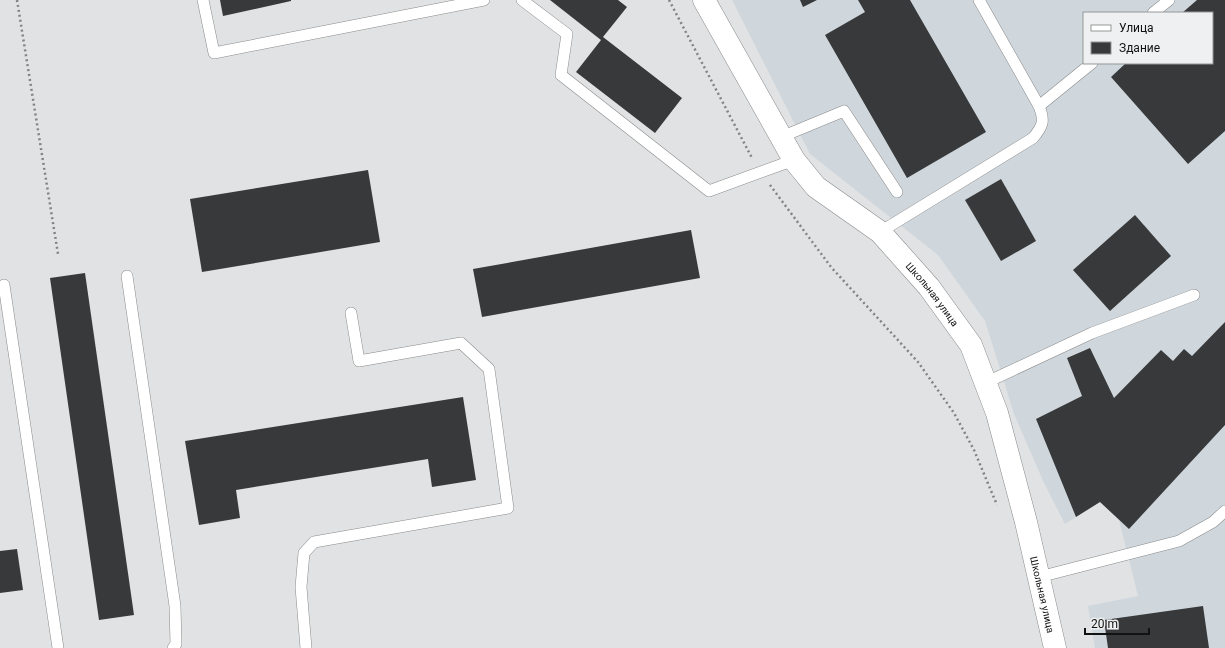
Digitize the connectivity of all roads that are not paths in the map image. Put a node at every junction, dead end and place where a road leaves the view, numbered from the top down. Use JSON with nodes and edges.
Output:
{"nodes":[{"id":1,"x":203,"y":0,"type":"edge"},
{"id":2,"x":484,"y":0,"type":"edge"},
{"id":3,"x":522,"y":0,"type":"edge"},
{"id":4,"x":704,"y":0,"type":"edge"},
{"id":5,"x":979,"y":0,"type":"edge"},
{"id":6,"x":1169,"y":0,"type":"edge"},
{"id":7,"x":1154,"y":12,"type":"edge"},
{"id":8,"x":1091,"y":64,"type":"edge"},
{"id":9,"x":1038,"y":106,"type":"junction"},
{"id":10,"x":781,"y":137,"type":"junction"},
{"id":11,"x":794,"y":160,"type":"junction"},
{"id":12,"x":897,"y":192,"type":"dead end"},
{"id":13,"x":880,"y":232,"type":"junction"},
{"id":14,"x":127,"y":276,"type":"dead end"},
{"id":15,"x":4,"y":285,"type":"dead end"},
{"id":16,"x":1194,"y":295,"type":"dead end"},
{"id":17,"x":351,"y":313,"type":"dead end"},
{"id":18,"x":985,"y":383,"type":"junction"},
{"id":19,"x":1225,"y":511,"type":"edge"},
{"id":20,"x":1039,"y":577,"type":"junction"},
{"id":21,"x":58,"y":648,"type":"edge"},
{"id":22,"x":173,"y":648,"type":"edge"},
{"id":23,"x":306,"y":648,"type":"edge"},
{"id":24,"x":1055,"y":648,"type":"edge"}],
"edges":[{"from":1,"to":2,"type":"lane"},
{"from":3,"to":11,"type":"lane"},
{"from":4,"to":10,"type":"street","name":"Школьная улица"},
{"from":5,"to":9,"type":"lane"},
{"from":6,"to":7,"type":"lane"},
{"from":8,"to":9,"type":"lane"},
{"from":9,"to":13,"type":"lane"},
{"from":10,"to":11,"type":"street","name":"Школьная улица"},
{"from":10,"to":12,"type":"lane"},
{"from":11,"to":13,"type":"street","name":"Школьная улица"},
{"from":13,"to":18,"type":"street","name":"Школьная улица"},
{"from":14,"to":22,"type":"lane"},
{"from":15,"to":21,"type":"lane"},
{"from":16,"to":18,"type":"lane"},
{"from":17,"to":23,"type":"lane"},
{"from":18,"to":20,"type":"street","name":"Школьная улица"},
{"from":19,"to":20,"type":"lane"},
{"from":20,"to":24,"type":"street","name":"Школьная улица"}]}
